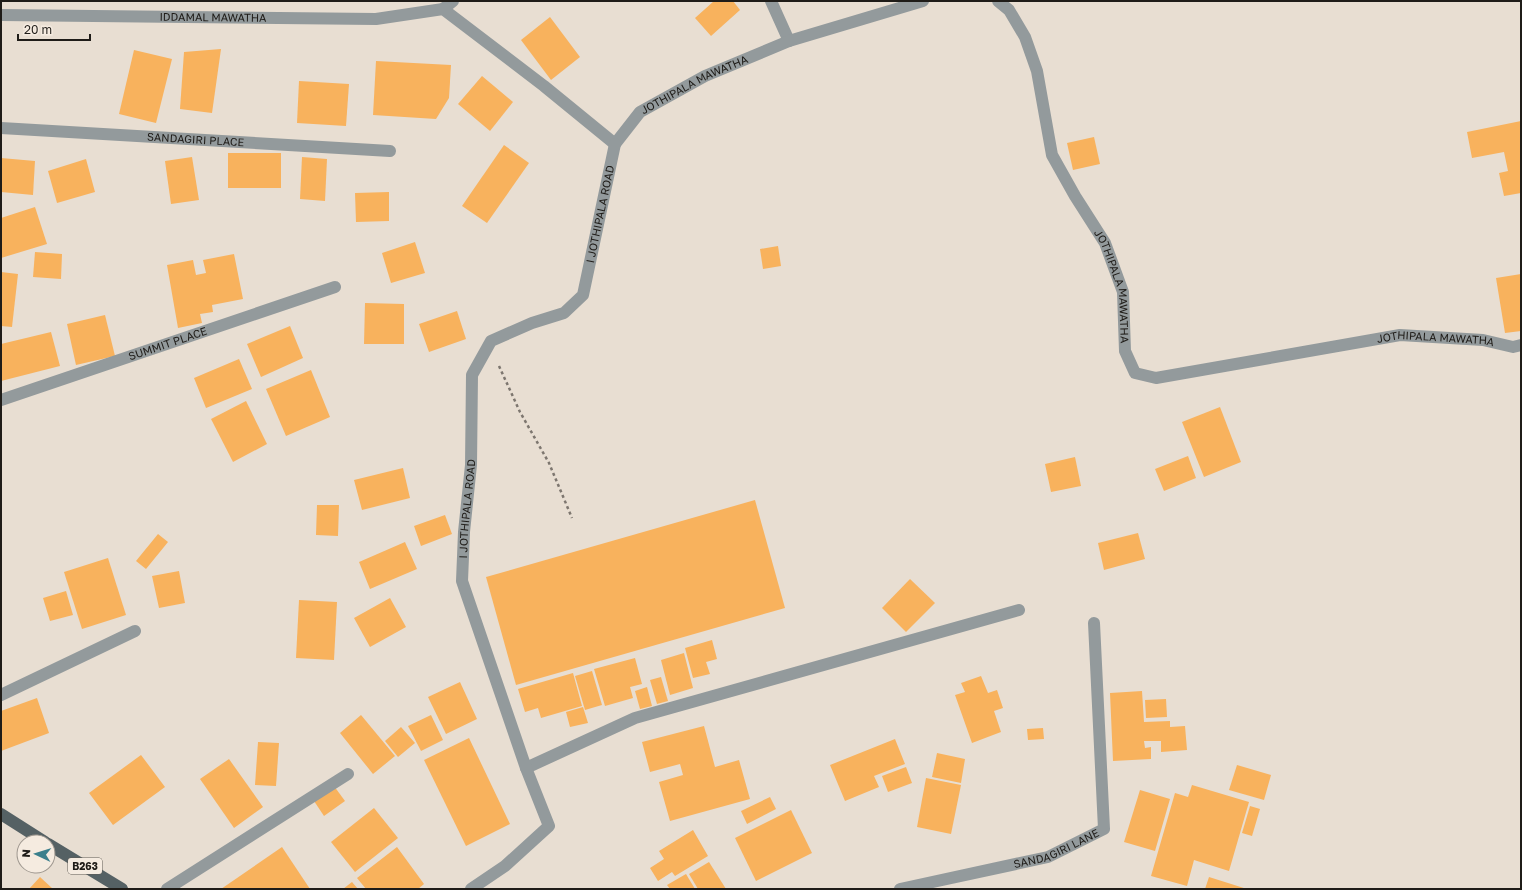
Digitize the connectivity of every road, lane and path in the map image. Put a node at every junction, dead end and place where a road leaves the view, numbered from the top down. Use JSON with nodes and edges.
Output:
{"nodes":[{"id":1,"x":453,"y":1,"type":"edge"},
{"id":2,"x":771,"y":1,"type":"edge"},
{"id":3,"x":923,"y":1,"type":"edge"},
{"id":4,"x":998,"y":1,"type":"edge"},
{"id":5,"x":442,"y":9,"type":"junction"},
{"id":6,"x":1,"y":15,"type":"edge"},
{"id":7,"x":789,"y":41,"type":"junction"},
{"id":8,"x":1,"y":128,"type":"edge"},
{"id":9,"x":615,"y":144,"type":"junction"},
{"id":10,"x":390,"y":151,"type":"dead end"},
{"id":11,"x":335,"y":286,"type":"dead end"},
{"id":12,"x":491,"y":341,"type":"junction"},
{"id":13,"x":1521,"y":345,"type":"edge"},
{"id":14,"x":1,"y":400,"type":"edge"},
{"id":15,"x":572,"y":518,"type":"dead end"},
{"id":16,"x":1019,"y":610,"type":"dead end"},
{"id":17,"x":1094,"y":623,"type":"dead end"},
{"id":18,"x":135,"y":631,"type":"dead end"},
{"id":19,"x":1,"y":695,"type":"edge"},
{"id":20,"x":526,"y":768,"type":"junction"},
{"id":21,"x":348,"y":774,"type":"dead end"},
{"id":22,"x":1,"y":814,"type":"edge"},
{"id":23,"x":32,"y":834,"type":"edge"},
{"id":24,"x":56,"y":849,"type":"edge"},
{"id":25,"x":122,"y":889,"type":"edge"},
{"id":26,"x":167,"y":889,"type":"edge"},
{"id":27,"x":471,"y":889,"type":"edge"},
{"id":28,"x":900,"y":889,"type":"edge"}],
"edges":[{"from":1,"to":5,"type":"street"},
{"from":2,"to":7,"type":"street"},
{"from":3,"to":7,"type":"street","name":"JOTHIPALA MAWATHA"},
{"from":4,"to":13,"type":"street","name":"JOTHIPALA MAWATHA"},
{"from":5,"to":6,"type":"street","name":"IDDAMAL MAWATHA"},
{"from":5,"to":9,"type":"street"},
{"from":7,"to":9,"type":"street","name":"JOTHIPALA MAWATHA"},
{"from":8,"to":10,"type":"street","name":"SANDAGIRI PLACE"},
{"from":9,"to":12,"type":"street","name":"I JOTHIPALA ROAD"},
{"from":11,"to":14,"type":"street","name":"SUMMIT PLACE"},
{"from":12,"to":15,"type":"path"},
{"from":12,"to":20,"type":"street","name":"I JOTHIPALA ROAD"},
{"from":16,"to":20,"type":"street"},
{"from":17,"to":28,"type":"street","name":"SANDAGIRI LANE"},
{"from":18,"to":19,"type":"street"},
{"from":20,"to":27,"type":"street","name":"I JOTHIPALA ROAD"},
{"from":21,"to":26,"type":"street"},
{"from":22,"to":23,"type":"main road"},
{"from":24,"to":25,"type":"main road","number":"B263"}]}
